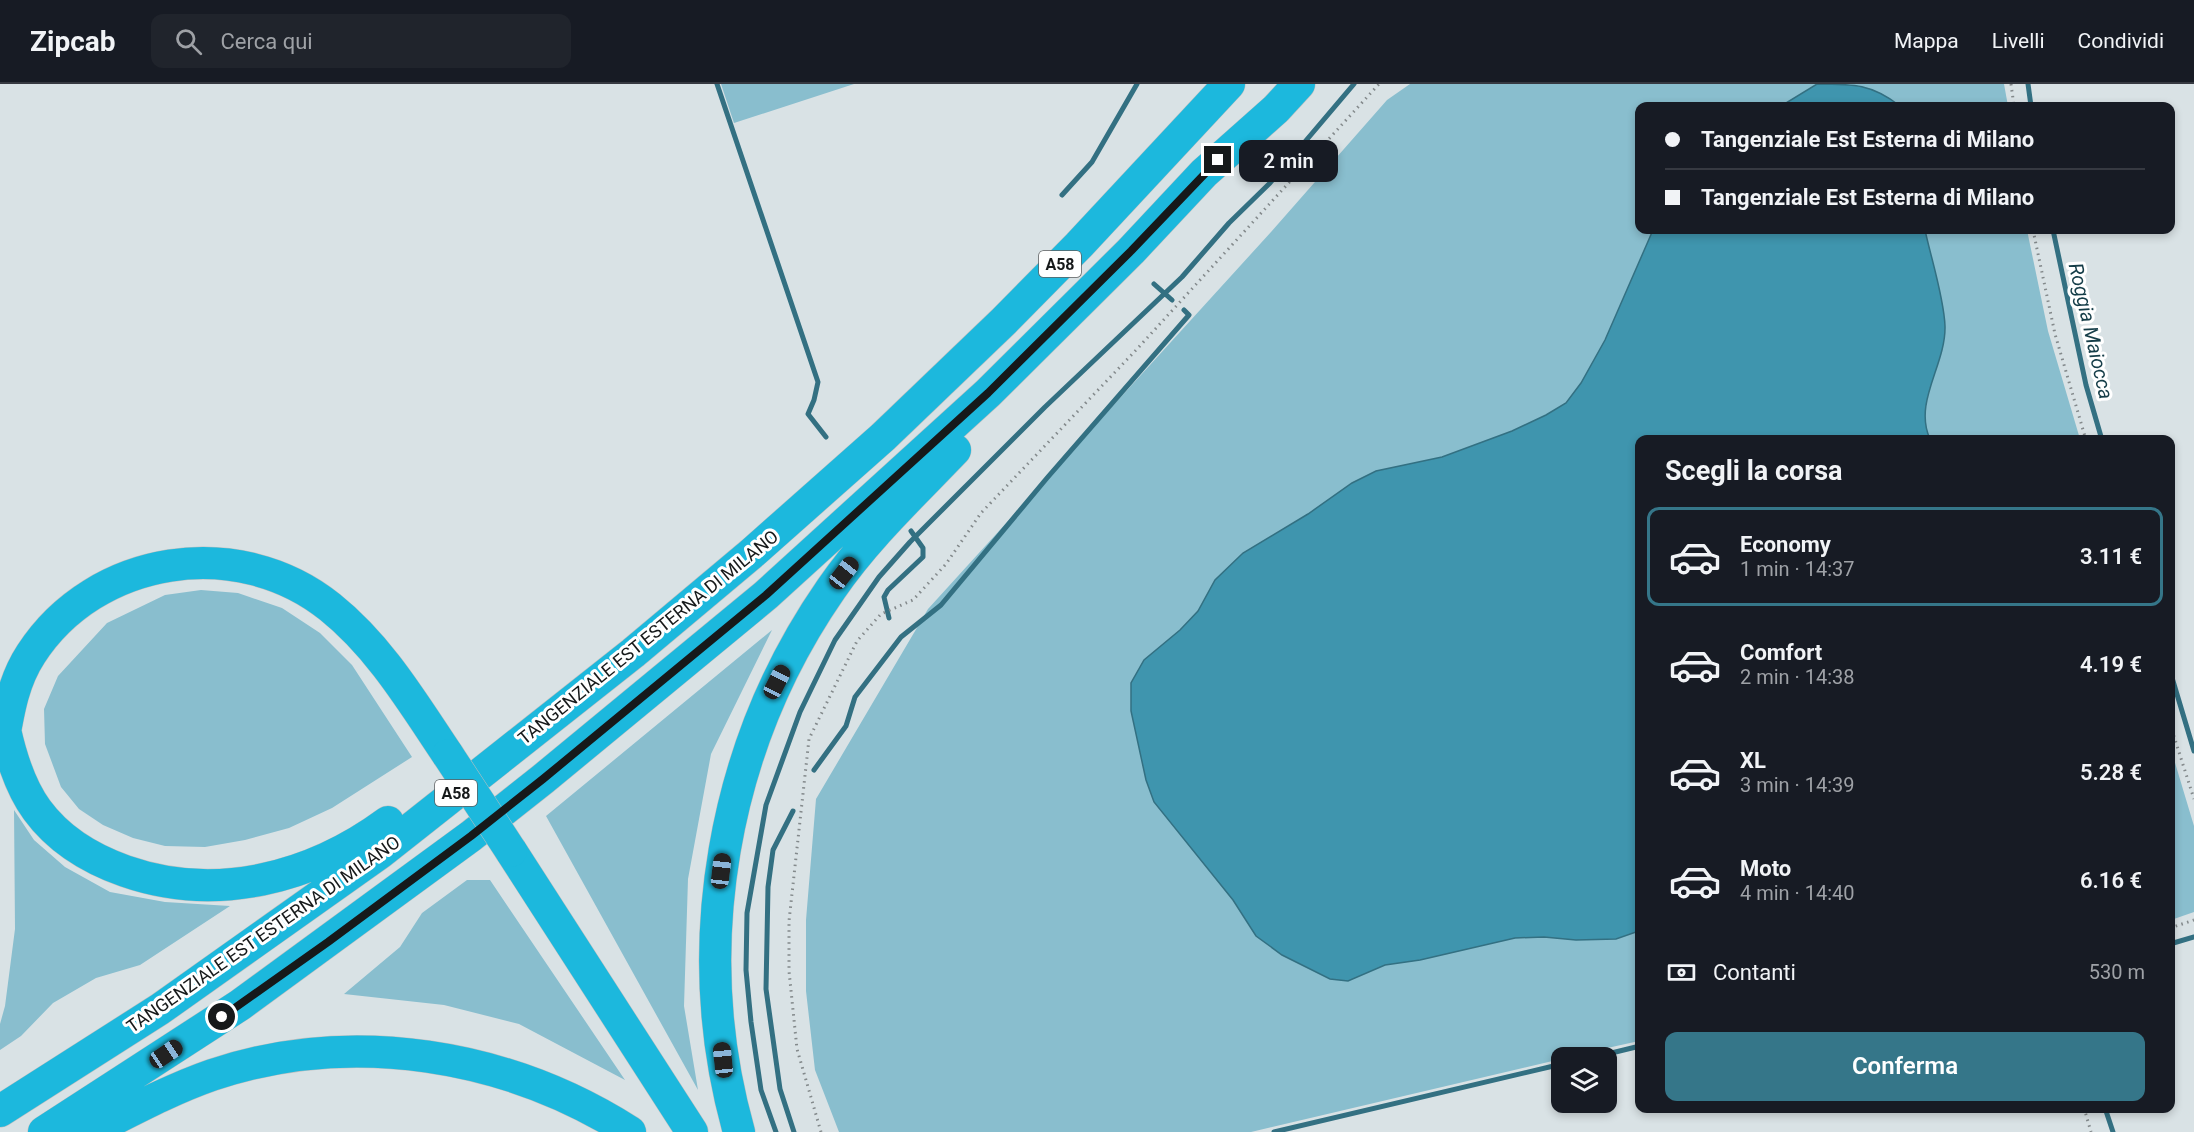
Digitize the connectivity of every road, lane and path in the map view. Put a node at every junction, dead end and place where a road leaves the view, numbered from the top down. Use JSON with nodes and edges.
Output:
{"nodes":[{"id":1,"x":1229,"y":84,"type":"edge"},
{"id":2,"x":1299,"y":84,"type":"edge"},
{"id":3,"x":1379,"y":84,"type":"edge"},
{"id":4,"x":2011,"y":84,"type":"edge"},
{"id":5,"x":2013,"y":102,"type":"edge"},
{"id":6,"x":2034,"y":234,"type":"edge"},
{"id":7,"x":1131,"y":251,"type":"junction"},
{"id":8,"x":2085,"y":435,"type":"edge"},
{"id":9,"x":633,"y":652,"type":"junction"},
{"id":10,"x":2175,"y":740,"type":"edge"},
{"id":11,"x":3,"y":744,"type":"edge"},
{"id":12,"x":2194,"y":800,"type":"edge"},
{"id":13,"x":2194,"y":920,"type":"edge"},
{"id":14,"x":2175,"y":926,"type":"edge"},
{"id":15,"x":0,"y":1111,"type":"edge"},
{"id":16,"x":2085,"y":1113,"type":"edge"},
{"id":17,"x":44,"y":1132,"type":"edge"},
{"id":18,"x":89,"y":1132,"type":"edge"},
{"id":19,"x":630,"y":1132,"type":"edge"},
{"id":20,"x":692,"y":1132,"type":"edge"},
{"id":21,"x":739,"y":1132,"type":"edge"},
{"id":22,"x":821,"y":1132,"type":"edge"},
{"id":23,"x":2091,"y":1132,"type":"edge"}],
"edges":[{"from":1,"to":9,"type":"highway","name":"TANGENZIALE EST ESTERNA DI MILANO","number":"A58"},
{"from":2,"to":7,"type":"highway","number":"A58"},
{"from":3,"to":22,"type":"path"},
{"from":4,"to":5,"type":"path"},
{"from":6,"to":8,"type":"path"},
{"from":7,"to":17,"type":"highway","number":"A58"},
{"from":7,"to":21,"type":"highway","number":"A58"},
{"from":9,"to":11,"type":"highway","number":"A58"},
{"from":9,"to":15,"type":"highway","name":"TANGENZIALE EST ESTERNA DI MILANO","number":"A58"},
{"from":10,"to":12,"type":"path"},
{"from":11,"to":20,"type":"highway","number":"A58","bridge":true},
{"from":13,"to":14,"type":"path"},
{"from":16,"to":23,"type":"path"},
{"from":18,"to":19,"type":"highway"}]}
